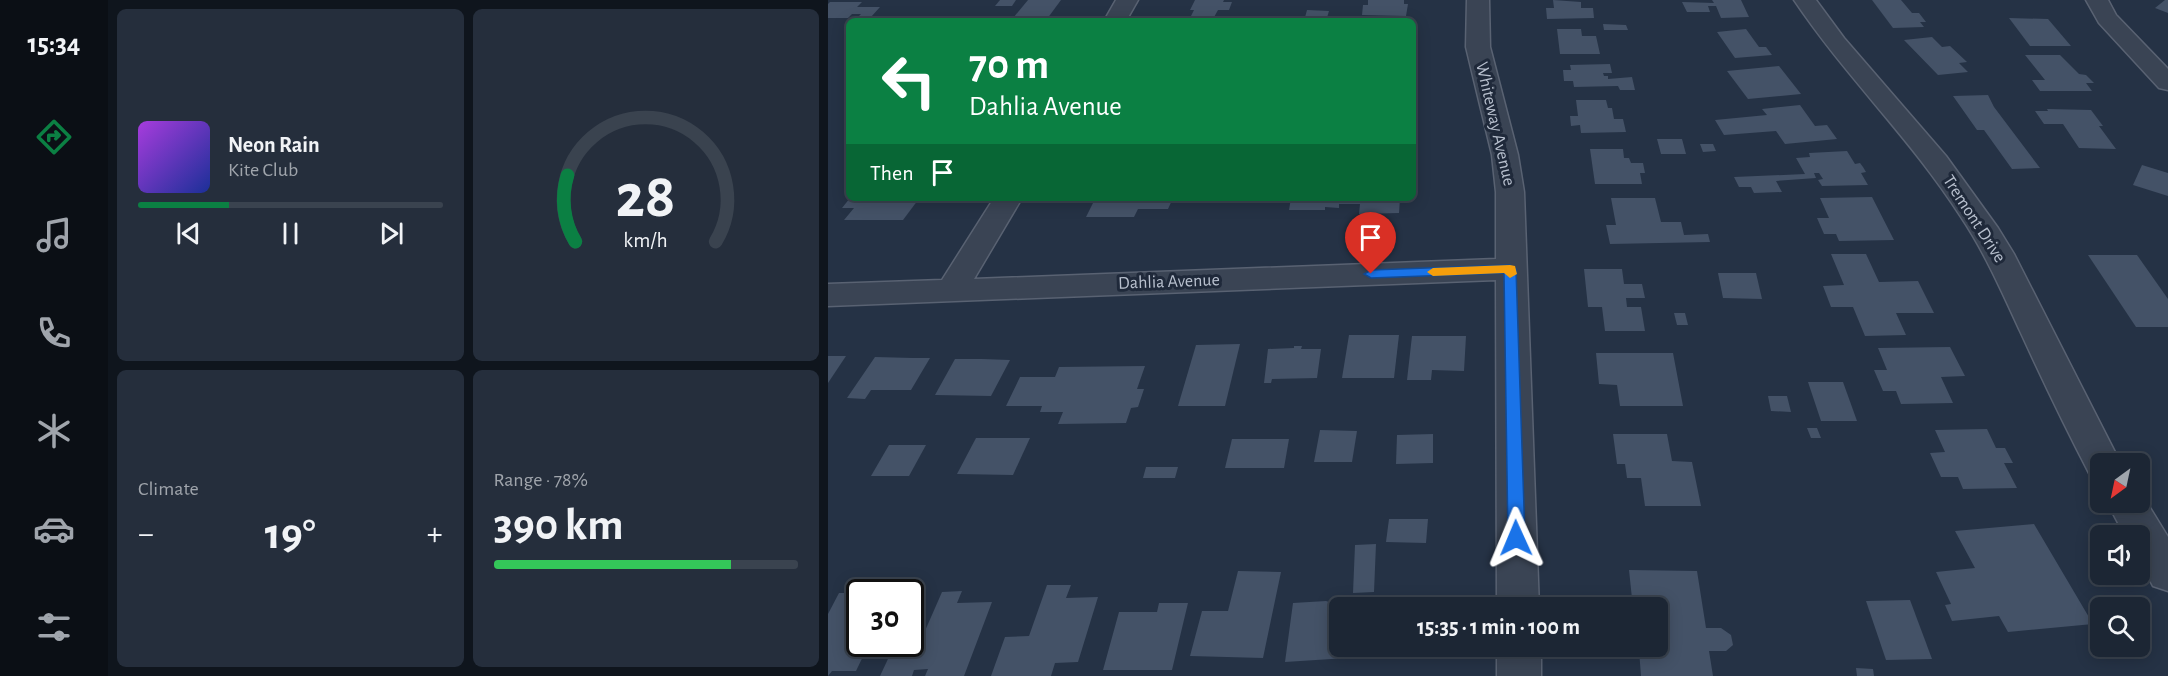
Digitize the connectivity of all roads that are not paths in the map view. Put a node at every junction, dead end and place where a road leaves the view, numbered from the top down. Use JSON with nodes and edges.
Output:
{"nodes":[{"id":1,"x":1127,"y":0,"type":"edge"},
{"id":2,"x":1478,"y":0,"type":"edge"},
{"id":3,"x":1805,"y":0,"type":"edge"},
{"id":4,"x":2097,"y":0,"type":"edge"},
{"id":5,"x":1117,"y":18,"type":"edge"},
{"id":6,"x":2168,"y":83,"type":"edge"},
{"id":7,"x":1006,"y":201,"type":"edge"},
{"id":8,"x":1510,"y":269,"type":"junction"},
{"id":9,"x":952,"y":290,"type":"junction"},
{"id":10,"x":828,"y":295,"type":"edge"},
{"id":11,"x":2097,"y":453,"type":"edge"},
{"id":12,"x":2133,"y":513,"type":"edge"},
{"id":13,"x":2168,"y":573,"type":"edge"},
{"id":14,"x":1518,"y":597,"type":"edge"},
{"id":15,"x":1519,"y":657,"type":"edge"},
{"id":16,"x":1519,"y":676,"type":"edge"}],
"edges":[{"from":1,"to":5,"type":"street"},
{"from":2,"to":8,"type":"street","name":"Whiteway Avenue"},
{"from":3,"to":11,"type":"street","name":"Tremont Drive"},
{"from":4,"to":6,"type":"street"},
{"from":7,"to":9,"type":"street"},
{"from":8,"to":9,"type":"street","name":"Dahlia Avenue"},
{"from":8,"to":14,"type":"street","name":"Whiteway Avenue"},
{"from":9,"to":10,"type":"street","name":"Dahlia Avenue"},
{"from":12,"to":13,"type":"street"},
{"from":15,"to":16,"type":"street"}]}
